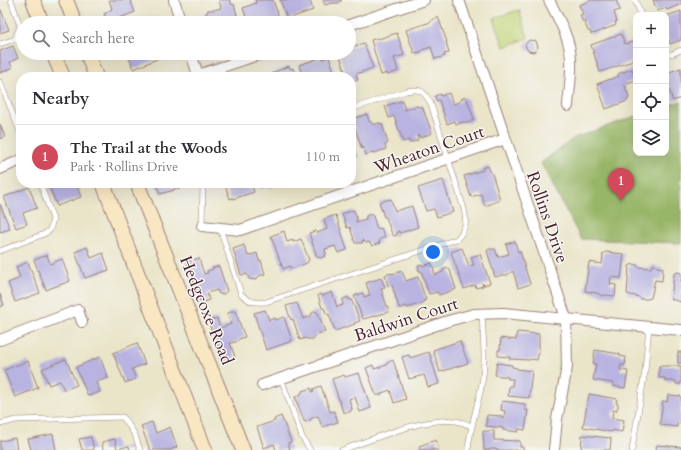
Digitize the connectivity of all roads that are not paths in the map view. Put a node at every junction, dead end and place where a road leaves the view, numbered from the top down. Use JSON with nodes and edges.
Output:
{"nodes":[{"id":1,"x":11,"y":0,"type":"edge"},
{"id":2,"x":33,"y":0,"type":"edge"},
{"id":3,"x":66,"y":0,"type":"edge"},
{"id":4,"x":174,"y":0,"type":"edge"},
{"id":5,"x":424,"y":0,"type":"edge"},
{"id":6,"x":459,"y":0,"type":"edge"},
{"id":7,"x":549,"y":0,"type":"edge"},
{"id":8,"x":635,"y":0,"type":"edge"},
{"id":9,"x":640,"y":12,"type":"edge"},
{"id":10,"x":17,"y":16,"type":"edge"},
{"id":11,"x":39,"y":16,"type":"edge"},
{"id":12,"x":72,"y":16,"type":"edge"},
{"id":13,"x":179,"y":16,"type":"edge"},
{"id":14,"x":356,"y":23,"type":"edge"},
{"id":15,"x":16,"y":36,"type":"edge"},
{"id":16,"x":0,"y":44,"type":"edge"},
{"id":17,"x":681,"y":50,"type":"edge"},
{"id":18,"x":669,"y":54,"type":"edge"},
{"id":19,"x":56,"y":60,"type":"edge"},
{"id":20,"x":89,"y":60,"type":"edge"},
{"id":21,"x":193,"y":60,"type":"edge"},
{"id":22,"x":243,"y":60,"type":"edge"},
{"id":23,"x":60,"y":72,"type":"edge"},
{"id":24,"x":94,"y":72,"type":"edge"},
{"id":25,"x":195,"y":72,"type":"edge"},
{"id":26,"x":208,"y":72,"type":"edge"},
{"id":27,"x":0,"y":82,"type":"edge"},
{"id":28,"x":568,"y":106,"type":"dead end"},
{"id":29,"x":356,"y":107,"type":"edge"},
{"id":30,"x":16,"y":122,"type":"edge"},
{"id":31,"x":505,"y":140,"type":"junction"},
{"id":32,"x":448,"y":159,"type":"junction"},
{"id":33,"x":16,"y":162,"type":"edge"},
{"id":34,"x":0,"y":168,"type":"edge"},
{"id":35,"x":42,"y":188,"type":"edge"},
{"id":36,"x":105,"y":188,"type":"edge"},
{"id":37,"x":139,"y":188,"type":"edge"},
{"id":38,"x":203,"y":188,"type":"edge"},
{"id":39,"x":202,"y":226,"type":"joint"},
{"id":40,"x":220,"y":228,"type":"junction"},
{"id":41,"x":0,"y":251,"type":"edge"},
{"id":42,"x":482,"y":314,"type":"junction"},
{"id":43,"x":566,"y":318,"type":"junction"},
{"id":44,"x":82,"y":322,"type":"dead end"},
{"id":45,"x":649,"y":326,"type":"junction"},
{"id":46,"x":681,"y":330,"type":"edge"},
{"id":47,"x":0,"y":340,"type":"edge"},
{"id":48,"x":281,"y":378,"type":"junction"},
{"id":49,"x":262,"y":385,"type":"dead end"},
{"id":50,"x":0,"y":424,"type":"edge"},
{"id":51,"x":471,"y":426,"type":"junction"},
{"id":52,"x":140,"y":450,"type":"edge"},
{"id":53,"x":205,"y":450,"type":"edge"},
{"id":54,"x":243,"y":450,"type":"edge"},
{"id":55,"x":310,"y":450,"type":"edge"},
{"id":56,"x":342,"y":450,"type":"edge"},
{"id":57,"x":468,"y":450,"type":"edge"},
{"id":58,"x":554,"y":450,"type":"edge"},
{"id":59,"x":632,"y":450,"type":"edge"}],
"edges":[{"from":1,"to":10,"type":"lane"},
{"from":2,"to":11,"type":"main road"},
{"from":3,"to":12,"type":"main road"},
{"from":4,"to":13,"type":"street"},
{"from":5,"to":14,"type":"street"},
{"from":6,"to":31,"type":"street","name":"Rollins Drive"},
{"from":7,"to":28,"type":"street"},
{"from":8,"to":9,"type":"lane"},
{"from":15,"to":16,"type":"lane"},
{"from":17,"to":18,"type":"lane"},
{"from":19,"to":23,"type":"main road"},
{"from":20,"to":24,"type":"main road"},
{"from":21,"to":25,"type":"street"},
{"from":22,"to":26,"type":"street"},
{"from":27,"to":30,"type":"lane"},
{"from":29,"to":32,"type":"lane"},
{"from":31,"to":32,"type":"street","name":"Wheaton Court"},
{"from":31,"to":43,"type":"street","name":"Rollins Drive"},
{"from":32,"to":40,"type":"street","name":"Wheaton Court"},
{"from":32,"to":40,"type":"lane"},
{"from":33,"to":34,"type":"street"},
{"from":35,"to":41,"type":"lane"},
{"from":36,"to":53,"type":"main road"},
{"from":37,"to":54,"type":"main road","name":"Hedgcoxe Road"},
{"from":38,"to":39,"type":"lane"},
{"from":39,"to":40,"type":"street","name":"Wheaton Court"},
{"from":42,"to":43,"type":"street","name":"Baldwin Court"},
{"from":42,"to":48,"type":"street","name":"Baldwin Court"},
{"from":42,"to":51,"type":"lane"},
{"from":43,"to":45,"type":"street","name":"Baldwin Court"},
{"from":43,"to":58,"type":"street","name":"Rollins Drive"},
{"from":44,"to":47,"type":"street"},
{"from":45,"to":46,"type":"street","name":"Baldwin Court"},
{"from":45,"to":59,"type":"lane"},
{"from":48,"to":49,"type":"street","name":"Baldwin Court"},
{"from":48,"to":55,"type":"lane"},
{"from":50,"to":52,"type":"lane"},
{"from":51,"to":56,"type":"lane"},
{"from":51,"to":57,"type":"lane"}]}
